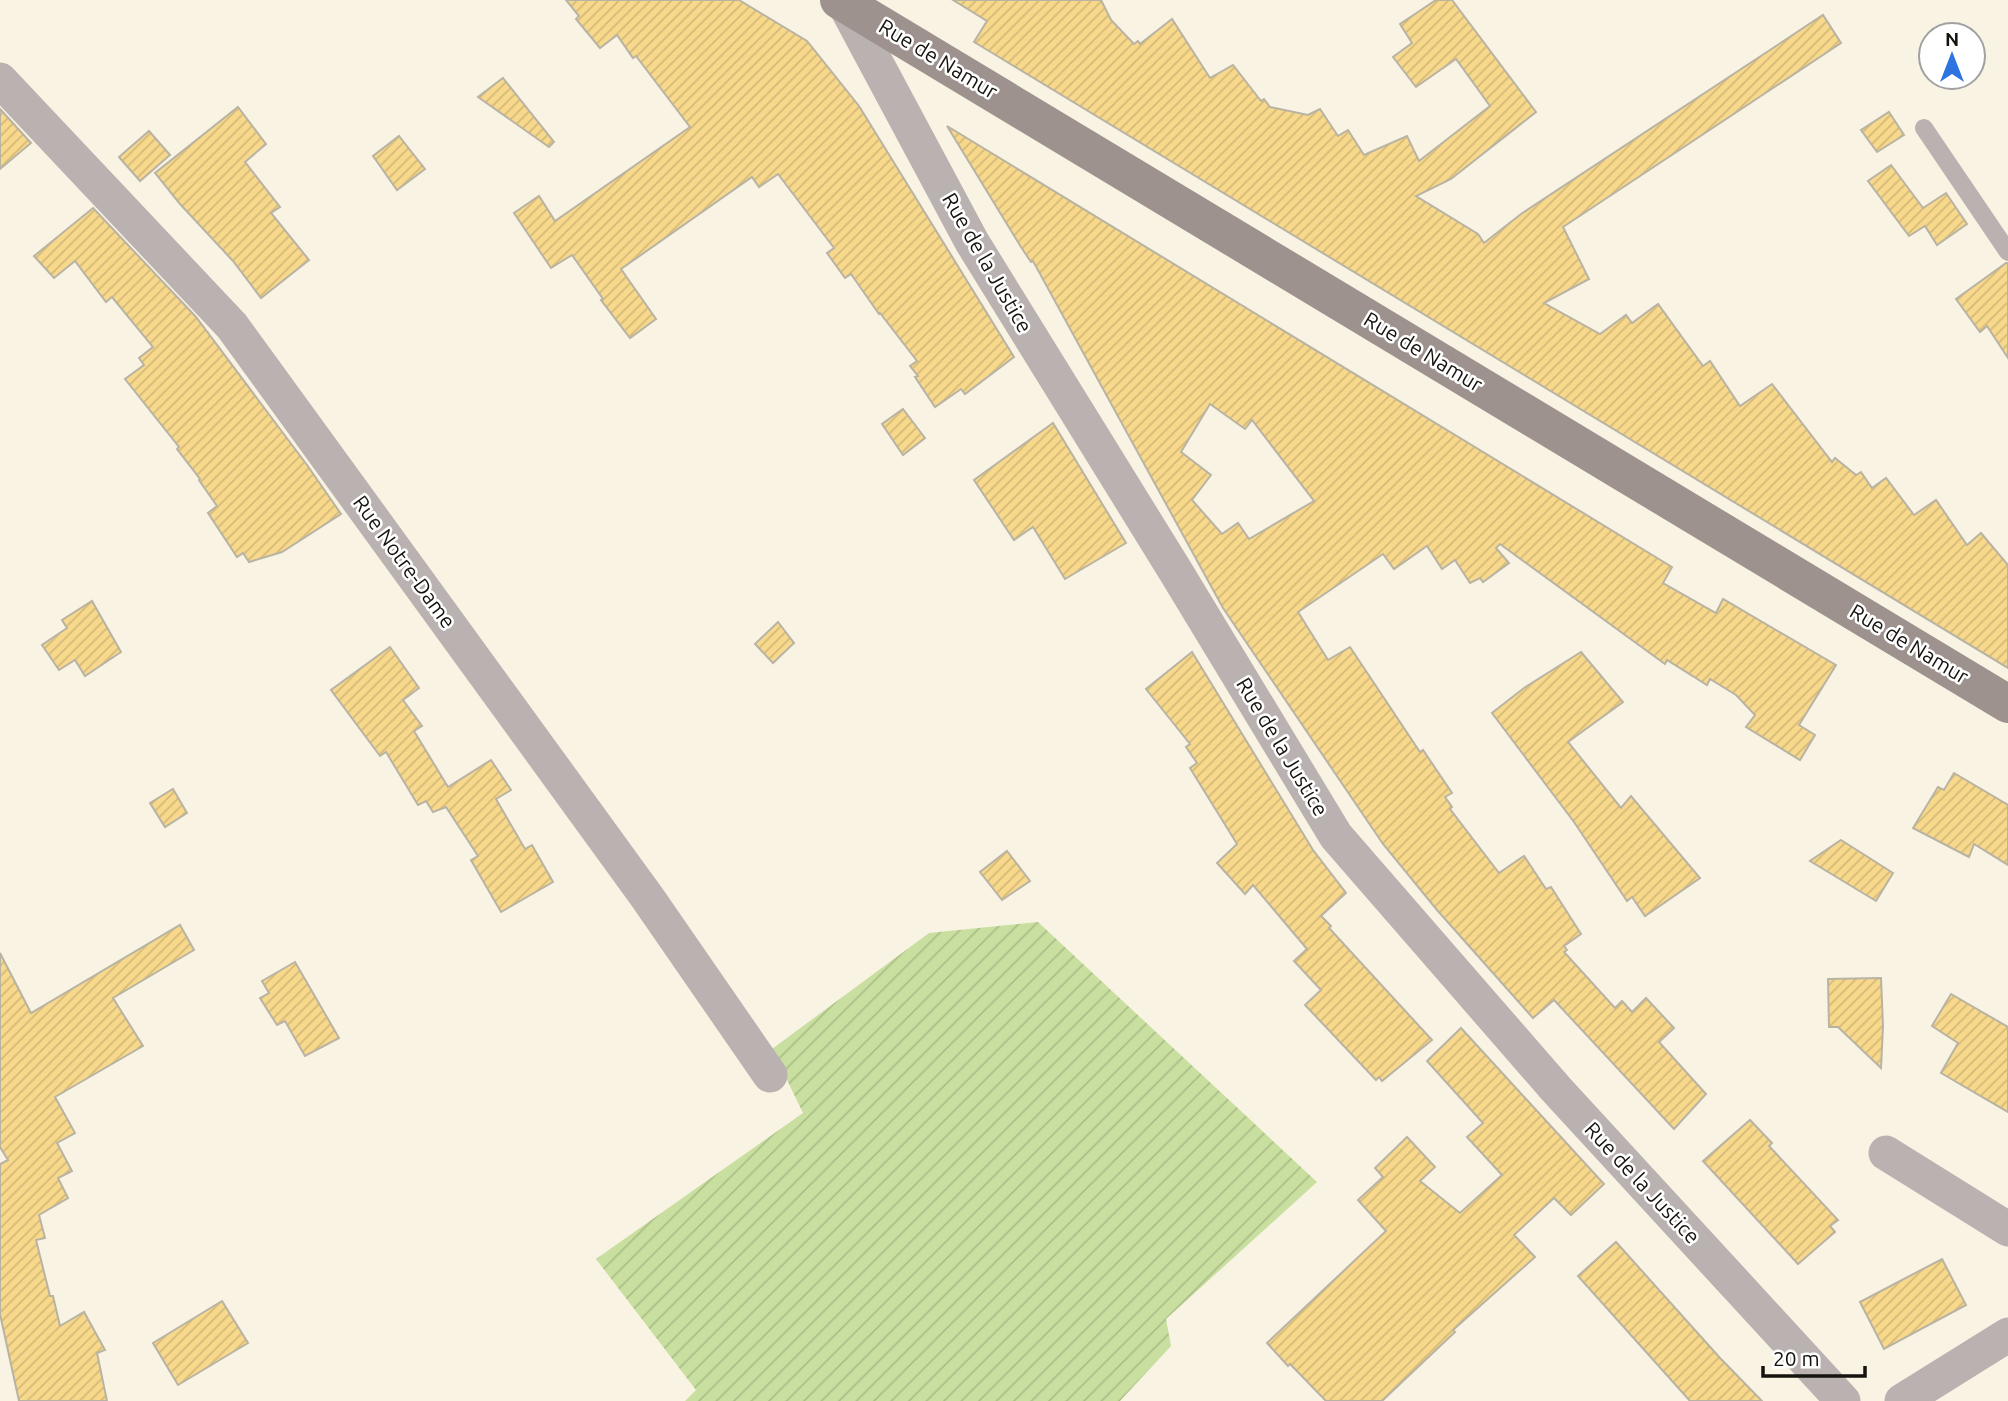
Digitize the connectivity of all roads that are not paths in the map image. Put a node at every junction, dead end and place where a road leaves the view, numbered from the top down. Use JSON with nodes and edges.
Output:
{"nodes":[{"id":1,"x":842,"y":1,"type":"edge"},
{"id":2,"x":0,"y":80,"type":"edge"},
{"id":3,"x":1924,"y":128,"type":"dead end"},
{"id":4,"x":2008,"y":252,"type":"edge"},
{"id":5,"x":2008,"y":704,"type":"edge"},
{"id":6,"x":770,"y":1075,"type":"dead end"},
{"id":7,"x":1886,"y":1153,"type":"dead end"},
{"id":8,"x":2008,"y":1228,"type":"edge"},
{"id":9,"x":2008,"y":1335,"type":"edge"},
{"id":10,"x":1843,"y":1401,"type":"edge"},
{"id":11,"x":1902,"y":1401,"type":"edge"}],
"edges":[{"from":1,"to":5,"type":"main road","name":"Rue de Namur"},
{"from":1,"to":10,"type":"street","name":"Rue de la Justice"},
{"from":2,"to":6,"type":"street","name":"Rue Notre-Dame"},
{"from":3,"to":4,"type":"lane"},
{"from":7,"to":8,"type":"street"},
{"from":9,"to":11,"type":"street"}]}
